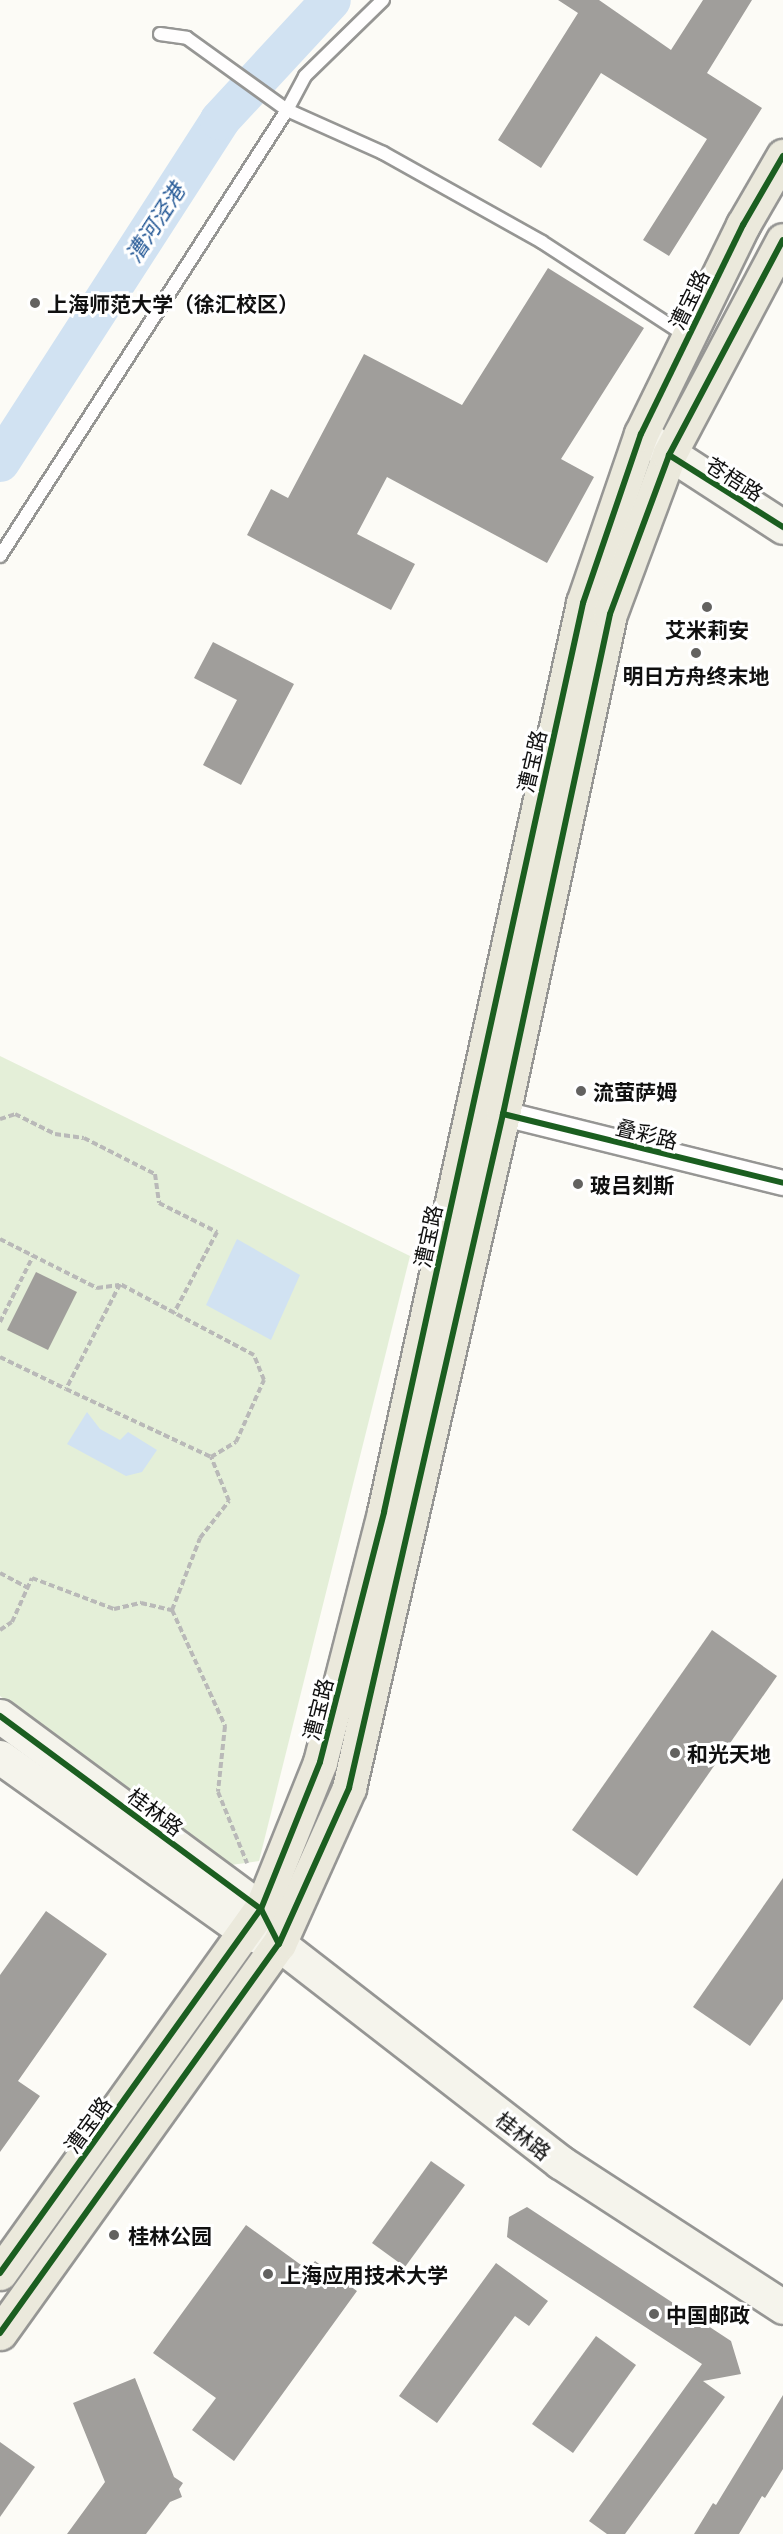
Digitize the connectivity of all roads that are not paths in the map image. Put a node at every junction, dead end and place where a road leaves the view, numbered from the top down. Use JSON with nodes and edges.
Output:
{"nodes":[{"id":1,"x":383,"y":0,"type":"edge"},
{"id":2,"x":160,"y":34,"type":"dead end"},
{"id":3,"x":287,"y":110,"type":"junction"},
{"id":4,"x":783,"y":156,"type":"edge"},
{"id":5,"x":783,"y":240,"type":"edge"},
{"id":6,"x":688,"y":338,"type":"junction"},
{"id":7,"x":641,"y":434,"type":"junction"},
{"id":8,"x":669,"y":456,"type":"junction"},
{"id":9,"x":783,"y":527,"type":"edge"},
{"id":10,"x":0,"y":556,"type":"edge"},
{"id":11,"x":472,"y":1105,"type":"junction"},
{"id":12,"x":503,"y":1114,"type":"junction"},
{"id":13,"x":783,"y":1183,"type":"edge"},
{"id":14,"x":0,"y":1716,"type":"edge"},
{"id":15,"x":0,"y":1757,"type":"edge"},
{"id":16,"x":253,"y":1920,"type":"junction"},
{"id":17,"x":279,"y":1944,"type":"junction"},
{"id":18,"x":0,"y":2273,"type":"edge"},
{"id":19,"x":783,"y":2307,"type":"edge"},
{"id":20,"x":0,"y":2333,"type":"edge"}],
"edges":[{"from":1,"to":3,"type":"lane"},
{"from":2,"to":3,"type":"lane"},
{"from":3,"to":6,"type":"lane"},
{"from":3,"to":10,"type":"lane"},
{"from":4,"to":6,"type":"main road","name":"漕宝路"},
{"from":5,"to":8,"type":"main road"},
{"from":6,"to":7,"type":"main road","name":"漕宝路"},
{"from":7,"to":8,"type":"main road","name":"苍梧路"},
{"from":7,"to":11,"type":"main road","name":"漕宝路"},
{"from":8,"to":9,"type":"main road","name":"苍梧路"},
{"from":8,"to":12,"type":"main road"},
{"from":11,"to":12,"type":"street","name":"叠彩路"},
{"from":11,"to":16,"type":"main road","name":"漕宝路"},
{"from":12,"to":13,"type":"street","name":"叠彩路"},
{"from":12,"to":17,"type":"main road"},
{"from":14,"to":16,"type":"main road","name":"桂林路"},
{"from":15,"to":16,"type":"main road","name":"桂林路"},
{"from":16,"to":17,"type":"main road","name":"桂林路"},
{"from":16,"to":18,"type":"main road","name":"漕宝路"},
{"from":17,"to":19,"type":"main road","name":"桂林路"},
{"from":17,"to":20,"type":"main road"}]}
